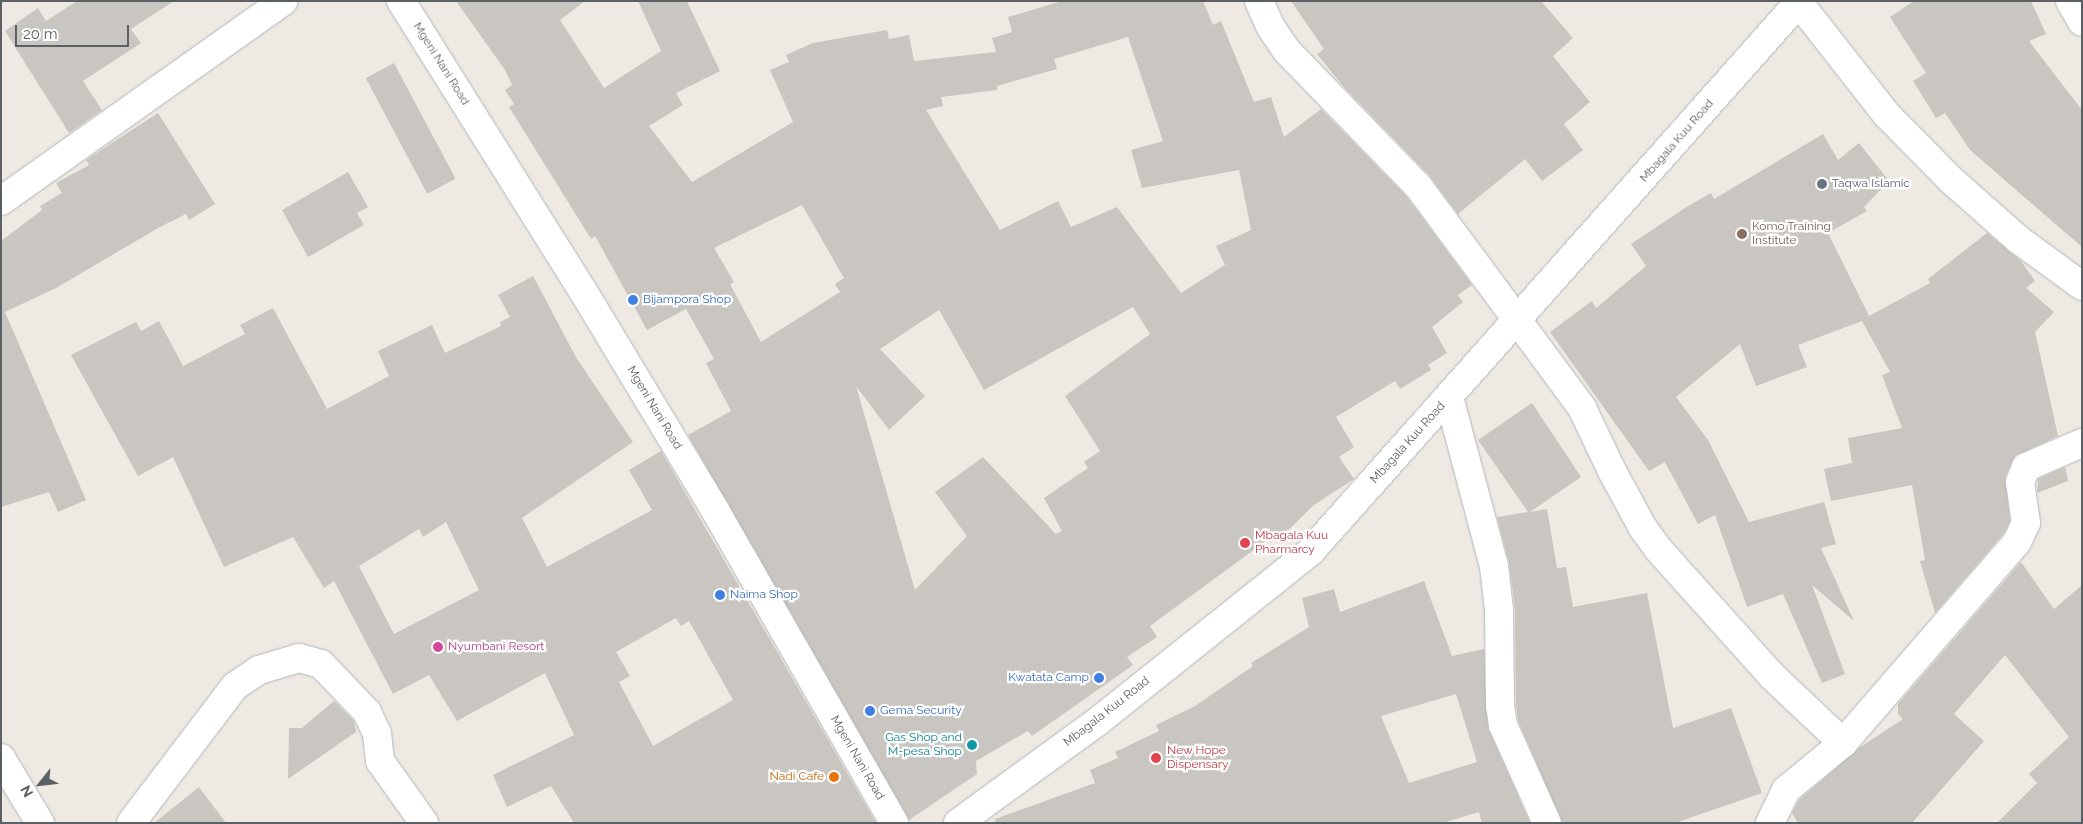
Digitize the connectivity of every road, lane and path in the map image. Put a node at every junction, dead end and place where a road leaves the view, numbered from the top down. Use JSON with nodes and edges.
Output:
{"nodes":[{"id":1,"x":283,"y":1,"type":"edge"},
{"id":2,"x":401,"y":1,"type":"edge"},
{"id":3,"x":1259,"y":1,"type":"edge"},
{"id":4,"x":2070,"y":1,"type":"edge"},
{"id":5,"x":1799,"y":2,"type":"edge"},
{"id":6,"x":2082,"y":22,"type":"edge"},
{"id":7,"x":1,"y":201,"type":"edge"},
{"id":8,"x":2082,"y":286,"type":"edge"},
{"id":9,"x":1516,"y":317,"type":"junction"},
{"id":10,"x":1448,"y":397,"type":"junction"},
{"id":11,"x":2082,"y":443,"type":"edge"},
{"id":12,"x":1843,"y":743,"type":"junction"},
{"id":13,"x":1,"y":758,"type":"edge"},
{"id":14,"x":40,"y":823,"type":"edge"},
{"id":15,"x":131,"y":823,"type":"edge"},
{"id":16,"x":424,"y":823,"type":"edge"},
{"id":17,"x":894,"y":823,"type":"edge"},
{"id":18,"x":958,"y":823,"type":"edge"},
{"id":19,"x":1547,"y":823,"type":"edge"},
{"id":20,"x":1770,"y":823,"type":"edge"}],
"edges":[{"from":1,"to":7,"type":"street"},
{"from":2,"to":17,"type":"street","name":"Mgeni Nani Road"},
{"from":3,"to":9,"type":"street"},
{"from":4,"to":6,"type":"street"},
{"from":5,"to":8,"type":"street"},
{"from":5,"to":9,"type":"street","name":"Mbagala Kuu Road"},
{"from":9,"to":10,"type":"street","name":"Mbagala Kuu Road"},
{"from":9,"to":12,"type":"street"},
{"from":10,"to":18,"type":"street","name":"Mbagala Kuu Road"},
{"from":10,"to":19,"type":"street"},
{"from":11,"to":12,"type":"street"},
{"from":12,"to":20,"type":"street"},
{"from":13,"to":14,"type":"street"},
{"from":15,"to":16,"type":"street"}]}
